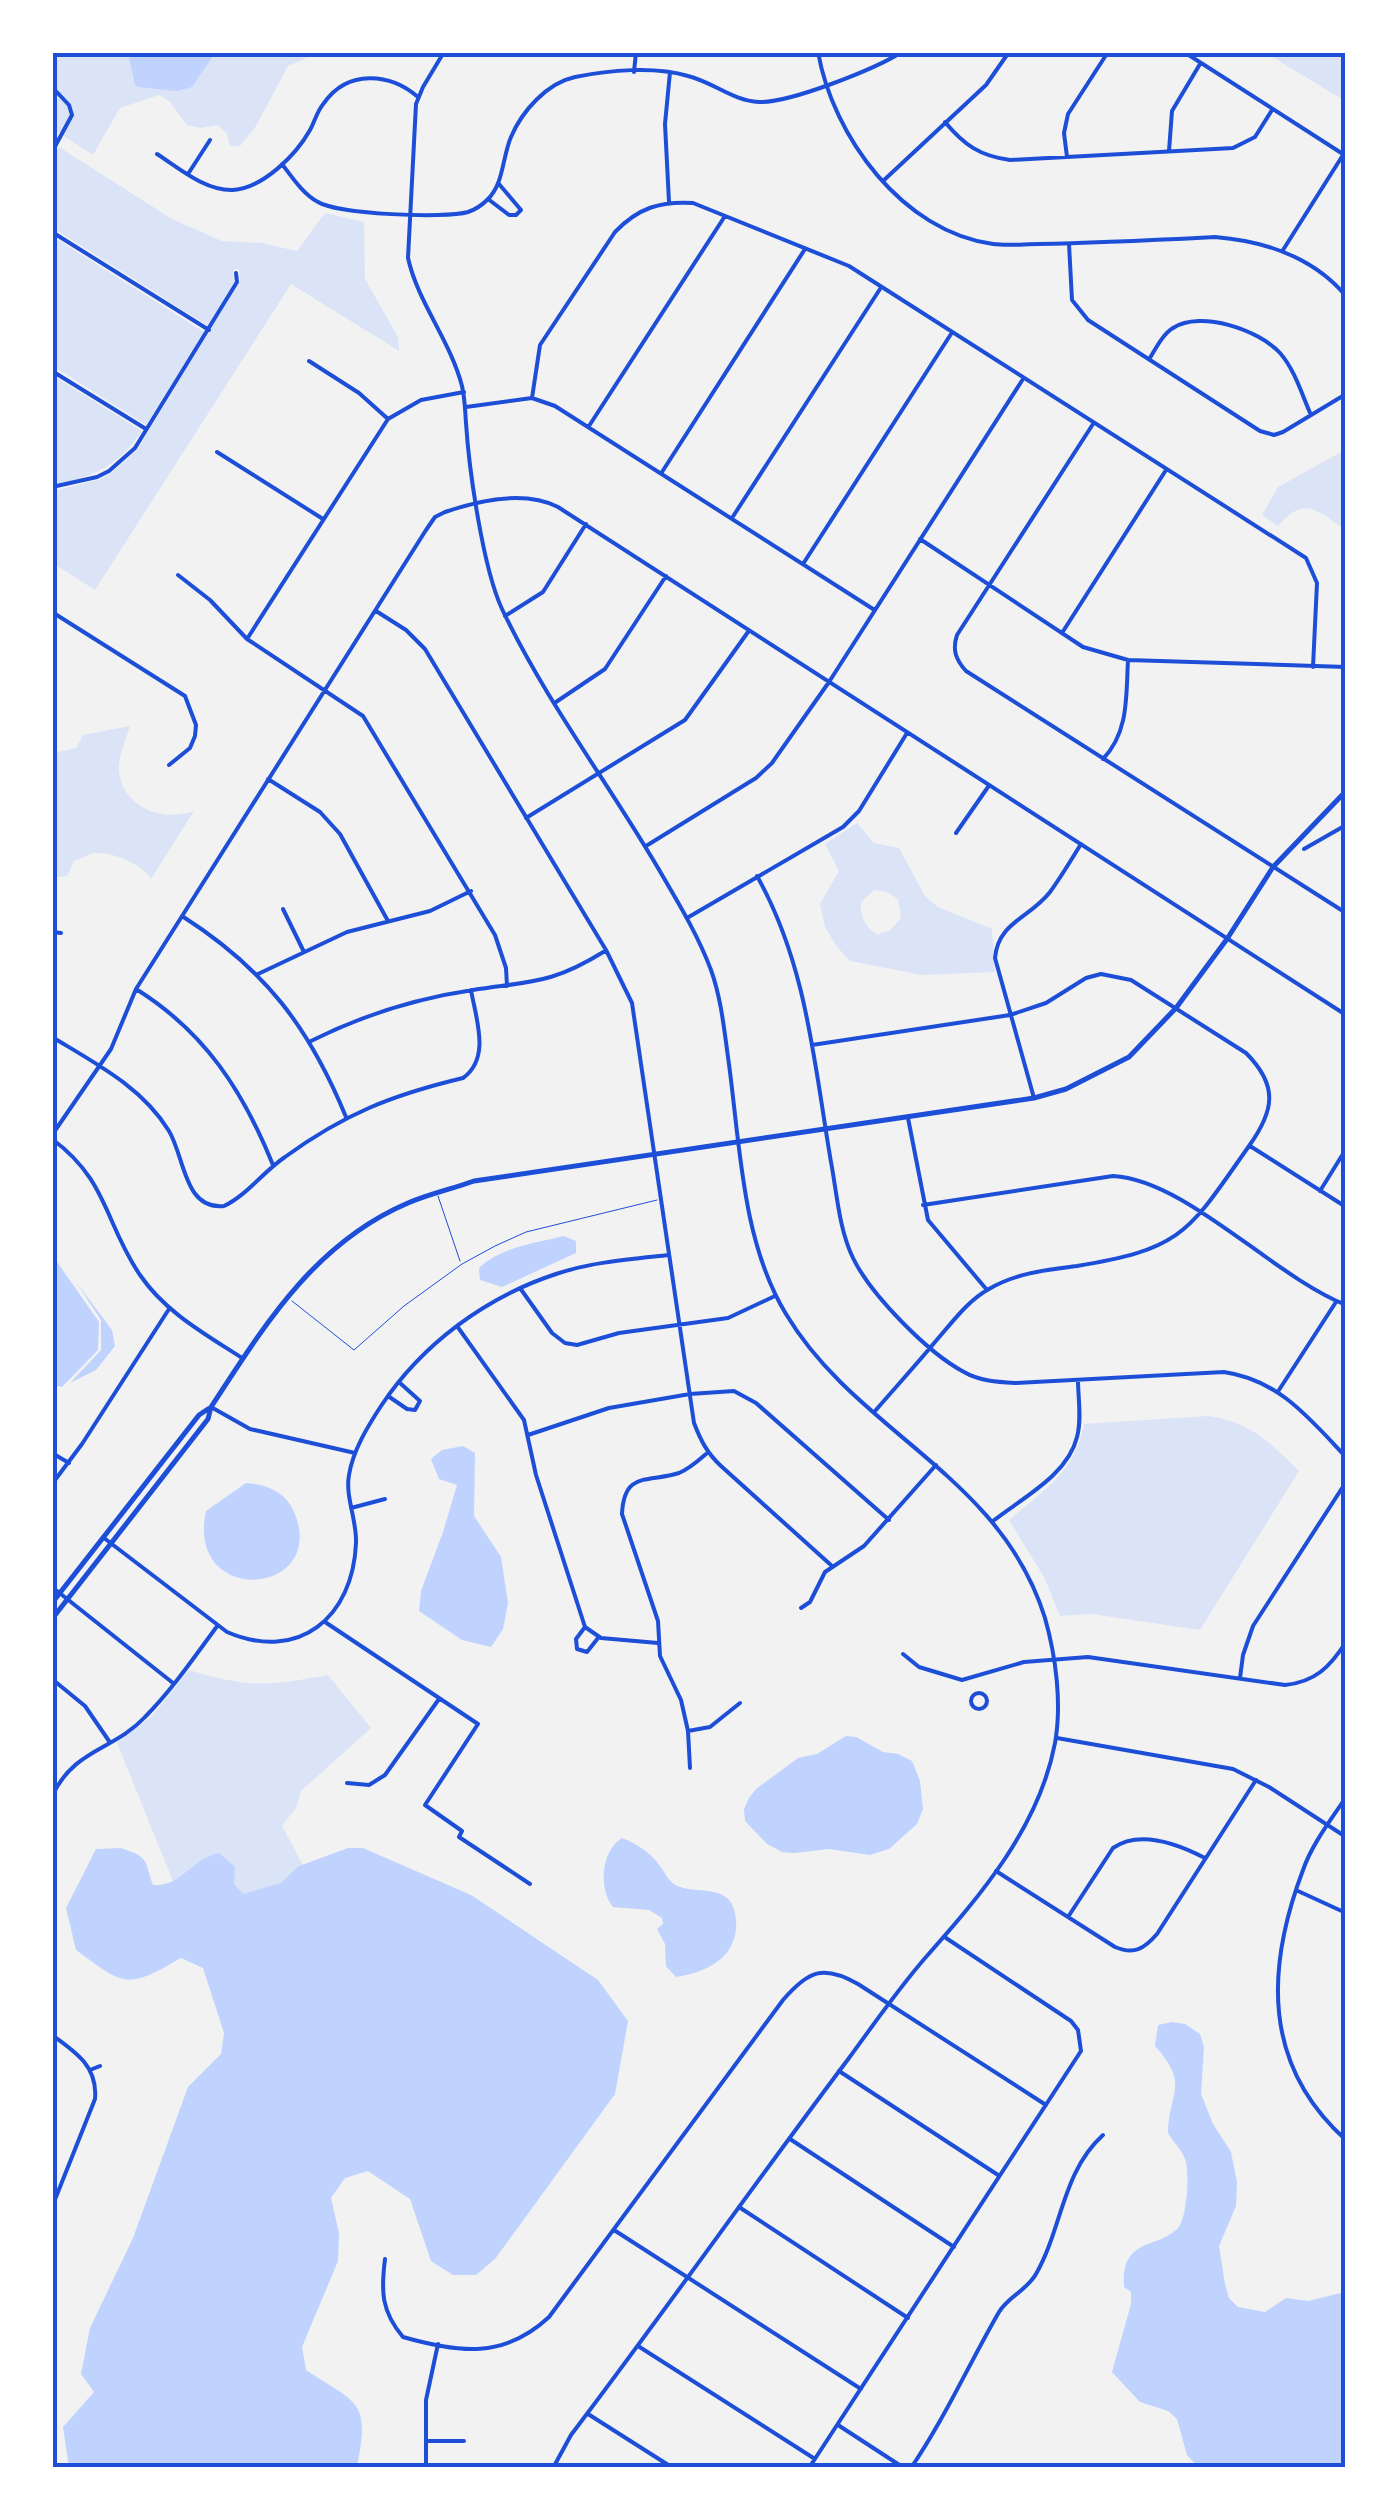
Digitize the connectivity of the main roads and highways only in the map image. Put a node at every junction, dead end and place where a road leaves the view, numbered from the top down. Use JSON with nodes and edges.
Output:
{"nodes":[{"id":1,"x":1346,"y":791,"type":"edge"},
{"id":2,"x":211,"y":1407,"type":"junction"},
{"id":3,"x":52,"y":1604,"type":"edge"},
{"id":4,"x":52,"y":1619,"type":"edge"}],
"edges":[{"from":1,"to":2,"type":"main road"},
{"from":2,"to":3,"type":"main road"},
{"from":2,"to":4,"type":"main road"}]}
